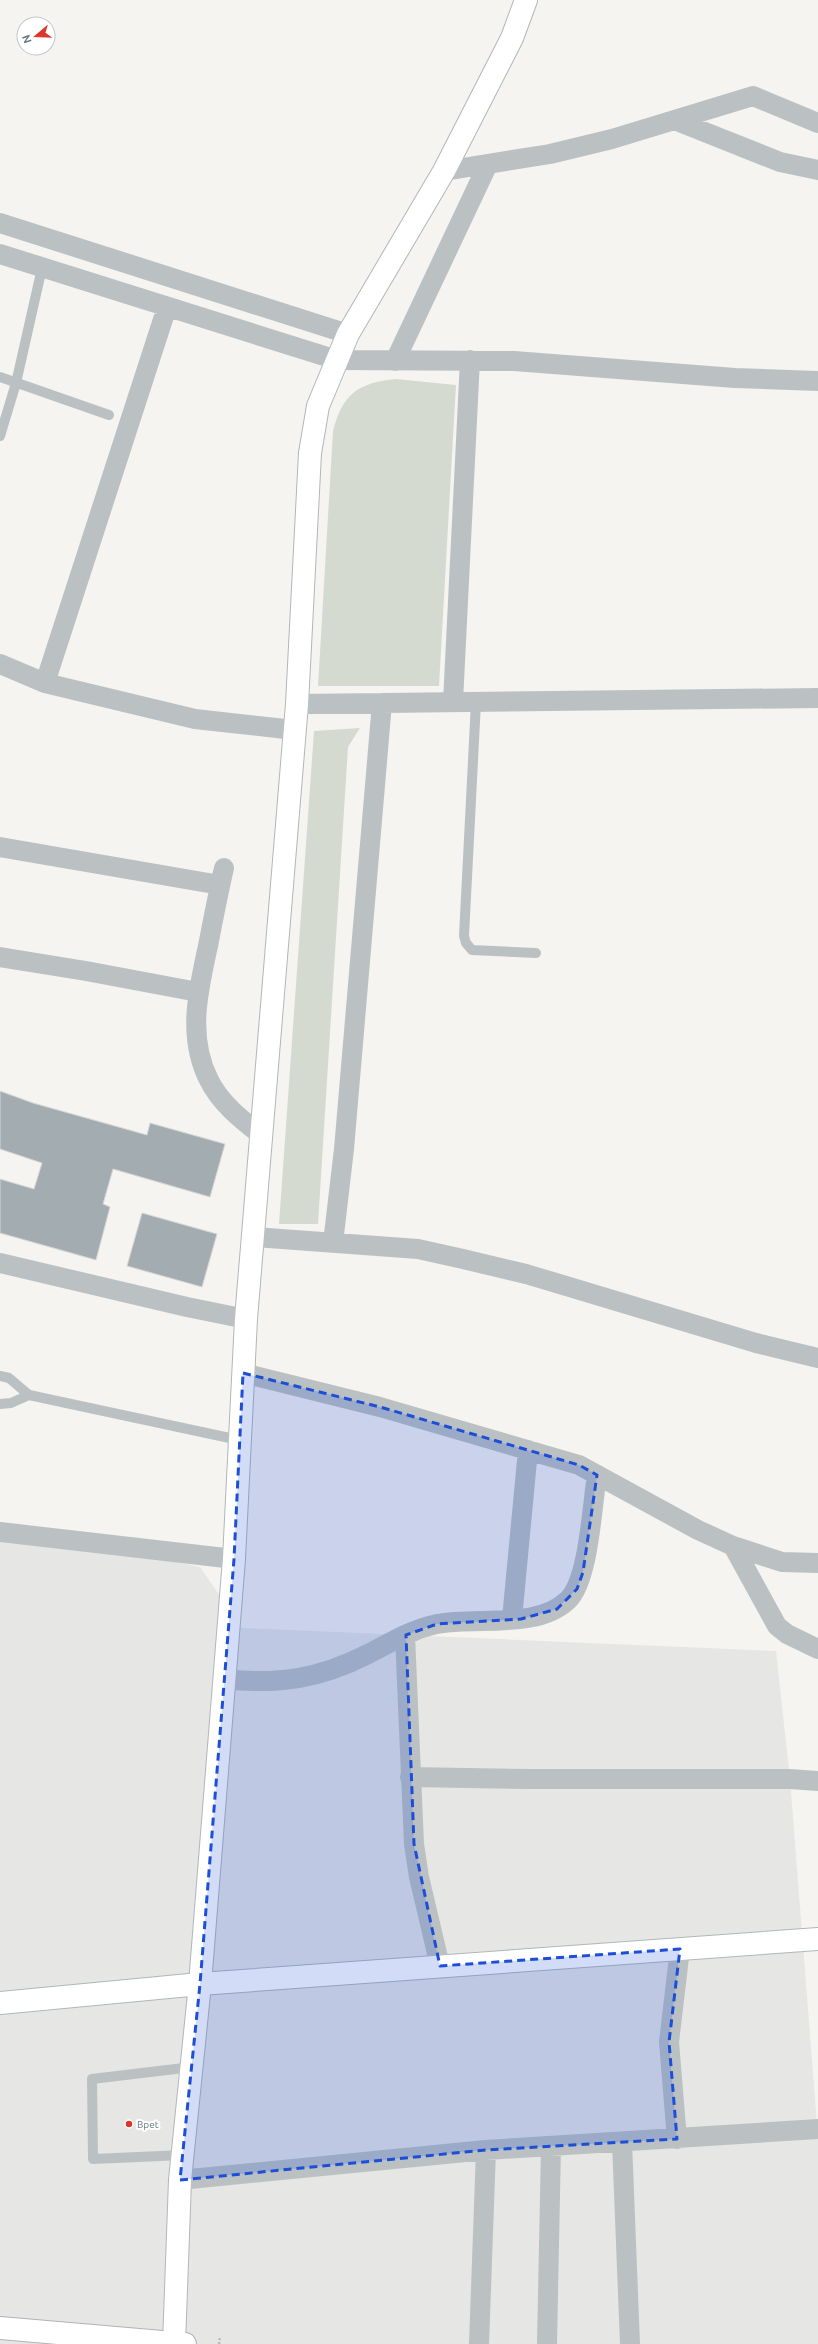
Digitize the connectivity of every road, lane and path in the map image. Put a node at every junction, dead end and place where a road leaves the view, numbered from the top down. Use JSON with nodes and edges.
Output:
{"nodes":[{"id":1,"x":526,"y":0,"type":"edge"},
{"id":2,"x":677,"y":121,"type":"junction"},
{"id":3,"x":818,"y":123,"type":"edge"},
{"id":4,"x":488,"y":164,"type":"junction"},
{"id":5,"x":818,"y":170,"type":"edge"},
{"id":6,"x":444,"y":171,"type":"junction"},
{"id":7,"x":0,"y":223,"type":"edge"},
{"id":8,"x":0,"y":254,"type":"edge"},
{"id":9,"x":42,"y":268,"type":"junction"},
{"id":10,"x":167,"y":307,"type":"junction"},
{"id":11,"x":348,"y":334,"type":"junction"},
{"id":12,"x":337,"y":360,"type":"junction"},
{"id":13,"x":470,"y":360,"type":"junction"},
{"id":14,"x":395,"y":361,"type":"junction"},
{"id":15,"x":0,"y":377,"type":"edge"},
{"id":16,"x":818,"y":381,"type":"edge"},
{"id":17,"x":16,"y":383,"type":"junction"},
{"id":18,"x":109,"y":416,"type":"dead end"},
{"id":19,"x":0,"y":436,"type":"edge"},
{"id":20,"x":0,"y":664,"type":"edge"},
{"id":21,"x":45,"y":683,"type":"junction"},
{"id":22,"x":818,"y":698,"type":"edge"},
{"id":23,"x":453,"y":702,"type":"junction"},
{"id":24,"x":476,"y":702,"type":"junction"},
{"id":25,"x":296,"y":704,"type":"junction"},
{"id":26,"x":382,"y":704,"type":"junction"},
{"id":27,"x":294,"y":730,"type":"junction"},
{"id":28,"x":0,"y":847,"type":"edge"},
{"id":29,"x":536,"y":953,"type":"dead end"},
{"id":30,"x":0,"y":957,"type":"edge"},
{"id":31,"x":198,"y":992,"type":"junction"},
{"id":32,"x":261,"y":1135,"type":"junction"},
{"id":33,"x":254,"y":1237,"type":"junction"},
{"id":34,"x":332,"y":1243,"type":"junction"},
{"id":35,"x":0,"y":1263,"type":"edge"},
{"id":36,"x":246,"y":1318,"type":"junction"},
{"id":37,"x":818,"y":1358,"type":"edge"},
{"id":38,"x":243,"y":1373,"type":"junction"},
{"id":39,"x":0,"y":1376,"type":"edge"},
{"id":40,"x":29,"y":1395,"type":"junction"},
{"id":41,"x":0,"y":1404,"type":"edge"},
{"id":42,"x":239,"y":1440,"type":"junction"},
{"id":43,"x":528,"y":1450,"type":"junction"},
{"id":44,"x":597,"y":1475,"type":"junction"},
{"id":45,"x":0,"y":1532,"type":"edge"},
{"id":46,"x":733,"y":1546,"type":"junction"},
{"id":47,"x":234,"y":1559,"type":"junction"},
{"id":48,"x":818,"y":1563,"type":"edge"},
{"id":49,"x":512,"y":1619,"type":"junction"},
{"id":50,"x":405,"y":1635,"type":"junction"},
{"id":51,"x":818,"y":1648,"type":"edge"},
{"id":52,"x":224,"y":1679,"type":"junction"},
{"id":53,"x":410,"y":1777,"type":"junction"},
{"id":54,"x":818,"y":1781,"type":"edge"},
{"id":55,"x":818,"y":1939,"type":"edge"},
{"id":56,"x":680,"y":1949,"type":"junction"},
{"id":57,"x":440,"y":1966,"type":"junction"},
{"id":58,"x":200,"y":1984,"type":"junction"},
{"id":59,"x":0,"y":2003,"type":"edge"},
{"id":60,"x":192,"y":2067,"type":"junction"},
{"id":61,"x":818,"y":2129,"type":"edge"},
{"id":62,"x":676,"y":2139,"type":"junction"},
{"id":63,"x":622,"y":2142,"type":"junction"},
{"id":64,"x":551,"y":2146,"type":"junction"},
{"id":65,"x":486,"y":2150,"type":"junction"},
{"id":66,"x":183,"y":2155,"type":"junction"},
{"id":67,"x":180,"y":2180,"type":"junction"},
{"id":68,"x":0,"y":2328,"type":"edge"},
{"id":69,"x":220,"y":2336,"type":"dead end"},
{"id":70,"x":178,"y":2344,"type":"edge"},
{"id":71,"x":219,"y":2344,"type":"edge"},
{"id":72,"x":479,"y":2344,"type":"edge"},
{"id":73,"x":546,"y":2344,"type":"edge"},
{"id":74,"x":630,"y":2344,"type":"edge"}],
"edges":[{"from":1,"to":6,"type":"main road"},
{"from":2,"to":3,"type":"street"},
{"from":2,"to":4,"type":"street"},
{"from":2,"to":5,"type":"street"},
{"from":4,"to":6,"type":"street"},
{"from":4,"to":14,"type":"street"},
{"from":6,"to":11,"type":"main road"},
{"from":7,"to":11,"type":"street"},
{"from":8,"to":9,"type":"street"},
{"from":9,"to":10,"type":"street"},
{"from":9,"to":17,"type":"lane"},
{"from":10,"to":12,"type":"street"},
{"from":10,"to":21,"type":"street"},
{"from":11,"to":12,"type":"main road"},
{"from":12,"to":14,"type":"street"},
{"from":12,"to":25,"type":"main road"},
{"from":13,"to":14,"type":"street"},
{"from":13,"to":16,"type":"street"},
{"from":13,"to":23,"type":"street"},
{"from":15,"to":17,"type":"lane"},
{"from":17,"to":18,"type":"lane"},
{"from":17,"to":19,"type":"lane"},
{"from":20,"to":21,"type":"street"},
{"from":21,"to":27,"type":"street"},
{"from":22,"to":24,"type":"street"},
{"from":23,"to":24,"type":"street"},
{"from":23,"to":26,"type":"street"},
{"from":24,"to":29,"type":"lane"},
{"from":25,"to":26,"type":"street"},
{"from":25,"to":27,"type":"main road"},
{"from":26,"to":34,"type":"street"},
{"from":27,"to":32,"type":"main road"},
{"from":28,"to":31,"type":"street"},
{"from":30,"to":31,"type":"street"},
{"from":31,"to":32,"type":"street"},
{"from":32,"to":33,"type":"main road"},
{"from":33,"to":34,"type":"street"},
{"from":33,"to":36,"type":"main road"},
{"from":34,"to":37,"type":"street"},
{"from":35,"to":36,"type":"street"},
{"from":36,"to":38,"type":"main road"},
{"from":38,"to":42,"type":"main road"},
{"from":38,"to":43,"type":"street"},
{"from":39,"to":40,"type":"lane"},
{"from":40,"to":41,"type":"lane"},
{"from":40,"to":42,"type":"lane"},
{"from":42,"to":47,"type":"main road"},
{"from":43,"to":44,"type":"street"},
{"from":43,"to":49,"type":"street"},
{"from":44,"to":46,"type":"street"},
{"from":44,"to":49,"type":"street"},
{"from":45,"to":47,"type":"street"},
{"from":46,"to":48,"type":"street"},
{"from":46,"to":51,"type":"street"},
{"from":47,"to":52,"type":"main road"},
{"from":49,"to":50,"type":"street"},
{"from":50,"to":52,"type":"street"},
{"from":50,"to":53,"type":"street"},
{"from":52,"to":58,"type":"main road"},
{"from":53,"to":54,"type":"street"},
{"from":53,"to":57,"type":"street"},
{"from":55,"to":56,"type":"main road"},
{"from":56,"to":57,"type":"main road"},
{"from":56,"to":62,"type":"street"},
{"from":57,"to":58,"type":"main road"},
{"from":58,"to":59,"type":"main road"},
{"from":58,"to":60,"type":"main road"},
{"from":60,"to":66,"type":"main road"},
{"from":60,"to":66,"type":"lane"},
{"from":61,"to":62,"type":"street"},
{"from":62,"to":63,"type":"street"},
{"from":63,"to":64,"type":"street"},
{"from":63,"to":74,"type":"street"},
{"from":64,"to":65,"type":"street"},
{"from":64,"to":73,"type":"street"},
{"from":65,"to":67,"type":"street"},
{"from":65,"to":72,"type":"street"},
{"from":66,"to":67,"type":"main road"},
{"from":67,"to":70,"type":"main road"},
{"from":68,"to":70,"type":"main road"},
{"from":69,"to":71,"type":"path"}]}
